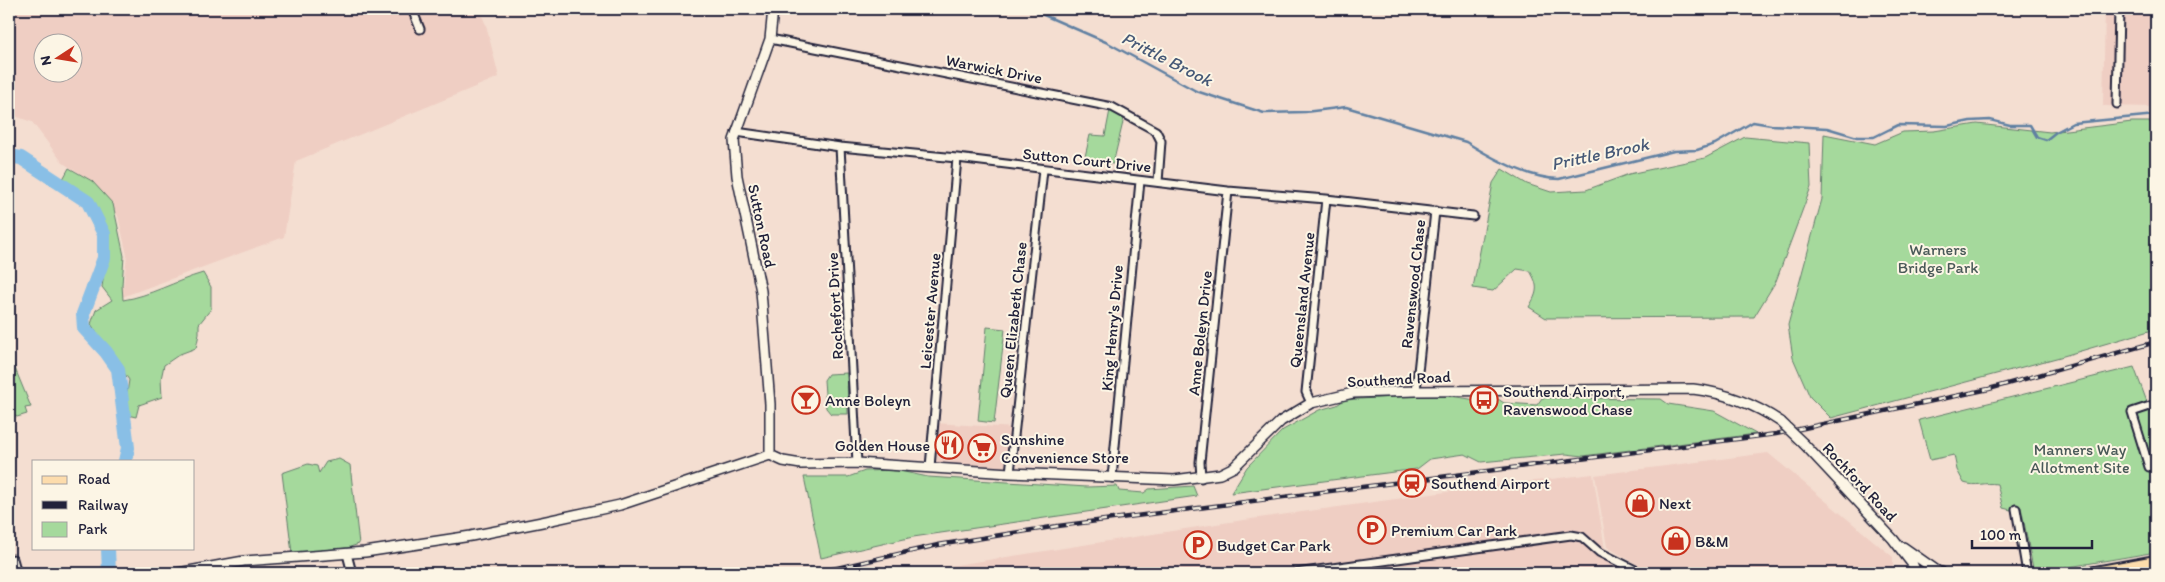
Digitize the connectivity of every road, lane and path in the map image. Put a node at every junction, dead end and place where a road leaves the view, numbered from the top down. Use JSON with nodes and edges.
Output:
{"nodes":[{"id":1,"x":412,"y":9,"type":"edge"},
{"id":2,"x":774,"y":9,"type":"edge"},
{"id":3,"x":2119,"y":9,"type":"edge"},
{"id":4,"x":420,"y":29,"type":"dead end"},
{"id":5,"x":770,"y":38,"type":"junction"},
{"id":6,"x":2118,"y":104,"type":"dead end"},
{"id":7,"x":736,"y":132,"type":"junction"},
{"id":8,"x":840,"y":147,"type":"junction"},
{"id":9,"x":957,"y":158,"type":"junction"},
{"id":10,"x":1043,"y":170,"type":"junction"},
{"id":11,"x":1140,"y":181,"type":"junction"},
{"id":12,"x":1158,"y":182,"type":"junction"},
{"id":13,"x":1228,"y":191,"type":"junction"},
{"id":14,"x":1326,"y":199,"type":"junction"},
{"id":15,"x":1434,"y":211,"type":"junction"},
{"id":16,"x":1473,"y":216,"type":"dead end"},
{"id":17,"x":1416,"y":391,"type":"junction"},
{"id":18,"x":1310,"y":403,"type":"junction"},
{"id":19,"x":2156,"y":404,"type":"edge"},
{"id":20,"x":1804,"y":444,"type":"joint"},
{"id":21,"x":770,"y":455,"type":"junction"},
{"id":22,"x":857,"y":463,"type":"junction"},
{"id":23,"x":930,"y":467,"type":"junction"},
{"id":24,"x":2149,"y":468,"type":"dead end"},
{"id":25,"x":1010,"y":473,"type":"junction"},
{"id":26,"x":1112,"y":478,"type":"junction"},
{"id":27,"x":1201,"y":478,"type":"junction"},
{"id":28,"x":2016,"y":508,"type":"dead end"},
{"id":29,"x":1893,"y":539,"type":"junction"},
{"id":30,"x":347,"y":554,"type":"junction"},
{"id":31,"x":13,"y":560,"type":"dead end"},
{"id":32,"x":2156,"y":561,"type":"edge"},
{"id":33,"x":205,"y":570,"type":"edge"},
{"id":34,"x":17,"y":573,"type":"edge"},
{"id":35,"x":178,"y":573,"type":"edge"},
{"id":36,"x":352,"y":573,"type":"edge"},
{"id":37,"x":1296,"y":573,"type":"edge"},
{"id":38,"x":1642,"y":573,"type":"edge"},
{"id":39,"x":1916,"y":573,"type":"edge"},
{"id":40,"x":1936,"y":573,"type":"edge"},
{"id":41,"x":1941,"y":573,"type":"edge"},
{"id":42,"x":2027,"y":573,"type":"edge"},
{"id":43,"x":2090,"y":573,"type":"edge"}],
"edges":[{"from":1,"to":4,"type":"street"},
{"from":2,"to":5,"type":"street","name":"Sutton Road"},
{"from":3,"to":6,"type":"street"},
{"from":5,"to":7,"type":"street","name":"Sutton Road"},
{"from":5,"to":12,"type":"street","name":"Warwick Drive"},
{"from":7,"to":8,"type":"street","name":"Sutton Court Drive"},
{"from":7,"to":21,"type":"street","name":"Sutton Road"},
{"from":8,"to":9,"type":"street","name":"Sutton Court Drive"},
{"from":8,"to":22,"type":"street","name":"Rochefort Drive"},
{"from":9,"to":10,"type":"street","name":"Sutton Court Drive"},
{"from":9,"to":23,"type":"street","name":"Leicester Avenue"},
{"from":10,"to":11,"type":"street","name":"Sutton Court Drive"},
{"from":10,"to":25,"type":"street","name":"Queen Elizabeth Chase"},
{"from":11,"to":12,"type":"street","name":"Sutton Court Drive"},
{"from":11,"to":26,"type":"street","name":"King Henry's Drive"},
{"from":12,"to":13,"type":"street","name":"Sutton Court Drive"},
{"from":13,"to":14,"type":"street","name":"Sutton Court Drive"},
{"from":13,"to":27,"type":"street","name":"Anne Boleyn Drive"},
{"from":14,"to":15,"type":"street","name":"Sutton Court Drive"},
{"from":14,"to":18,"type":"street","name":"Queensland Avenue"},
{"from":15,"to":16,"type":"street","name":"Sutton Court Drive"},
{"from":15,"to":17,"type":"street","name":"Ravenswood Chase"},
{"from":17,"to":18,"type":"street","name":"Southend Road"},
{"from":17,"to":20,"type":"street","name":"Southend Road","bridge":true},
{"from":18,"to":27,"type":"street","name":"Southend Road"},
{"from":19,"to":24,"type":"street"},
{"from":20,"to":29,"type":"street","name":"Rochford Road"},
{"from":21,"to":22,"type":"street","name":"Southend Road"},
{"from":21,"to":30,"type":"street"},
{"from":22,"to":23,"type":"street","name":"Southend Road"},
{"from":23,"to":25,"type":"street","name":"Southend Road"},
{"from":25,"to":26,"type":"street","name":"Southend Road"},
{"from":26,"to":27,"type":"street","name":"Southend Road"},
{"from":28,"to":42,"type":"street"},
{"from":29,"to":39,"type":"street","name":"Rochford Road"},
{"from":29,"to":41,"type":"street","name":"Rochford Road"},
{"from":30,"to":33,"type":"street"},
{"from":30,"to":36,"type":"street"},
{"from":31,"to":34,"type":"street"},
{"from":32,"to":43,"type":"main road"},
{"from":33,"to":35,"type":"street"},
{"from":37,"to":38,"type":"street"},
{"from":40,"to":41,"type":"main road"}]}
